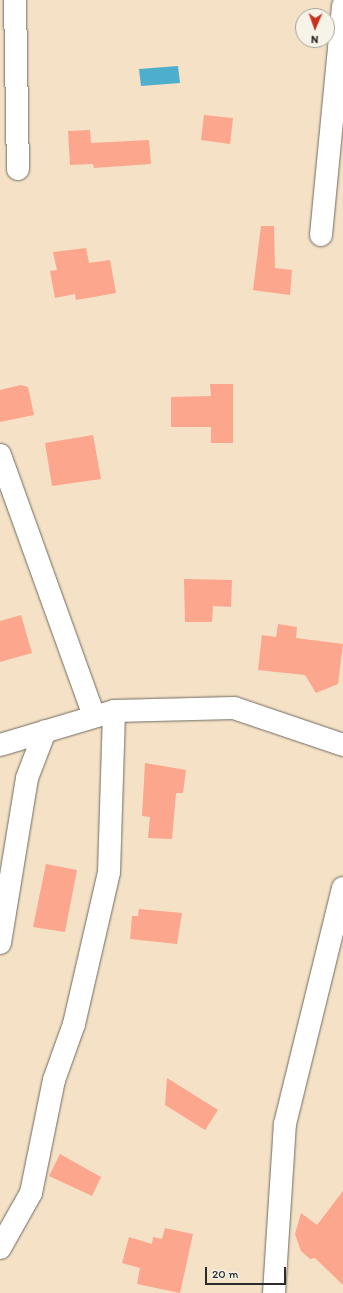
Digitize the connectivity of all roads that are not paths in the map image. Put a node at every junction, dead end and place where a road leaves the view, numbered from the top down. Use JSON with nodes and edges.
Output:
{"nodes":[{"id":1,"x":15,"y":0,"type":"edge"},
{"id":2,"x":343,"y":6,"type":"edge"},
{"id":3,"x":18,"y":169,"type":"dead end"},
{"id":4,"x":321,"y":235,"type":"dead end"},
{"id":5,"x":0,"y":455,"type":"edge"},
{"id":6,"x":104,"y":714,"type":"junction"},
{"id":7,"x":45,"y":731,"type":"junction"},
{"id":8,"x":0,"y":745,"type":"edge"},
{"id":9,"x":343,"y":745,"type":"edge"},
{"id":10,"x":343,"y":888,"type":"edge"},
{"id":11,"x":0,"y":943,"type":"edge"},
{"id":12,"x":0,"y":1248,"type":"edge"},
{"id":13,"x":274,"y":1293,"type":"edge"}],
"edges":[{"from":1,"to":3,"type":"street"},
{"from":2,"to":4,"type":"street"},
{"from":5,"to":6,"type":"street"},
{"from":6,"to":7,"type":"street"},
{"from":6,"to":9,"type":"street"},
{"from":6,"to":12,"type":"street"},
{"from":7,"to":8,"type":"street"},
{"from":7,"to":11,"type":"street"},
{"from":10,"to":13,"type":"street"}]}
